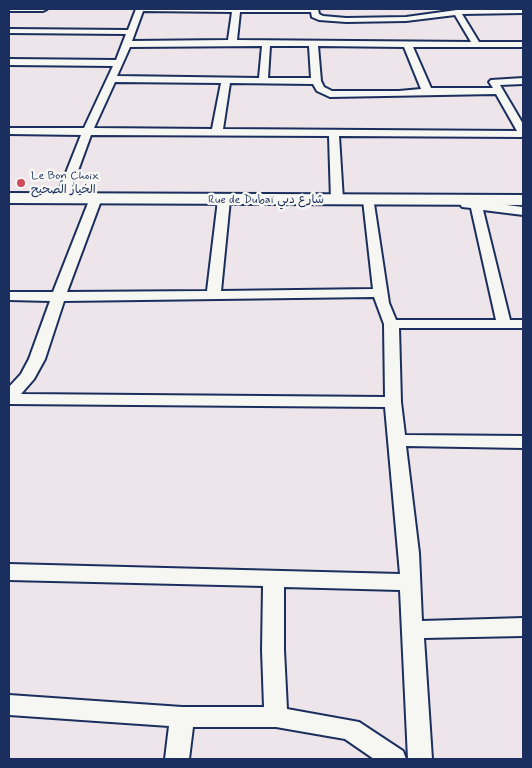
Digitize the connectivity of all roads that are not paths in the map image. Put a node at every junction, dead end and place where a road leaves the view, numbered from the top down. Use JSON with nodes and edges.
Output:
{"nodes":[{"id":1,"x":9,"y":9,"type":"edge"},
{"id":2,"x":14,"y":9,"type":"edge"},
{"id":3,"x":43,"y":9,"type":"edge"},
{"id":4,"x":140,"y":9,"type":"edge"},
{"id":5,"x":401,"y":9,"type":"edge"},
{"id":6,"x":236,"y":10,"type":"edge"},
{"id":7,"x":314,"y":10,"type":"edge"},
{"id":8,"x":457,"y":12,"type":"junction"},
{"id":9,"x":523,"y":12,"type":"edge"},
{"id":10,"x":9,"y":15,"type":"edge"},
{"id":11,"x":406,"y":19,"type":"junction"},
{"id":12,"x":9,"y":31,"type":"edge"},
{"id":13,"x":130,"y":32,"type":"junction"},
{"id":14,"x":232,"y":42,"type":"junction"},
{"id":15,"x":266,"y":43,"type":"junction"},
{"id":16,"x":313,"y":43,"type":"junction"},
{"id":17,"x":126,"y":44,"type":"junction"},
{"id":18,"x":408,"y":45,"type":"junction"},
{"id":19,"x":477,"y":45,"type":"junction"},
{"id":20,"x":523,"y":45,"type":"edge"},
{"id":21,"x":9,"y":62,"type":"edge"},
{"id":22,"x":119,"y":63,"type":"junction"},
{"id":23,"x":112,"y":79,"type":"junction"},
{"id":24,"x":263,"y":80,"type":"junction"},
{"id":25,"x":226,"y":81,"type":"junction"},
{"id":26,"x":316,"y":81,"type":"junction"},
{"id":27,"x":523,"y":81,"type":"edge"},
{"id":28,"x":427,"y":91,"type":"junction"},
{"id":29,"x":499,"y":91,"type":"junction"},
{"id":30,"x":9,"y":131,"type":"edge"},
{"id":31,"x":86,"y":132,"type":"junction"},
{"id":32,"x":217,"y":132,"type":"junction"},
{"id":33,"x":334,"y":133,"type":"junction"},
{"id":34,"x":523,"y":133,"type":"edge"},
{"id":35,"x":9,"y":198,"type":"edge"},
{"id":36,"x":62,"y":198,"type":"junction"},
{"id":37,"x":96,"y":198,"type":"junction"},
{"id":38,"x":224,"y":200,"type":"junction"},
{"id":39,"x":337,"y":200,"type":"junction"},
{"id":40,"x":369,"y":200,"type":"junction"},
{"id":41,"x":523,"y":200,"type":"edge"},
{"id":42,"x":442,"y":201,"type":"junction"},
{"id":43,"x":476,"y":205,"type":"junction"},
{"id":44,"x":523,"y":211,"type":"edge"},
{"id":45,"x":380,"y":292,"type":"junction"},
{"id":46,"x":214,"y":295,"type":"junction"},
{"id":47,"x":9,"y":296,"type":"edge"},
{"id":48,"x":58,"y":297,"type":"junction"},
{"id":49,"x":391,"y":324,"type":"junction"},
{"id":50,"x":504,"y":324,"type":"junction"},
{"id":51,"x":523,"y":324,"type":"edge"},
{"id":52,"x":9,"y":398,"type":"edge"},
{"id":53,"x":393,"y":402,"type":"junction"},
{"id":54,"x":396,"y":440,"type":"junction"},
{"id":55,"x":523,"y":442,"type":"edge"},
{"id":56,"x":9,"y":572,"type":"edge"},
{"id":57,"x":274,"y":580,"type":"junction"},
{"id":58,"x":411,"y":582,"type":"junction"},
{"id":59,"x":523,"y":627,"type":"edge"},
{"id":60,"x":412,"y":630,"type":"junction"},
{"id":61,"x":9,"y":706,"type":"edge"},
{"id":62,"x":182,"y":717,"type":"junction"},
{"id":63,"x":276,"y":717,"type":"junction"},
{"id":64,"x":177,"y":759,"type":"edge"},
{"id":65,"x":394,"y":759,"type":"edge"},
{"id":66,"x":420,"y":759,"type":"edge"}],
"edges":[{"from":1,"to":2,"type":"street"},
{"from":2,"to":3,"type":"street"},
{"from":2,"to":10,"type":"street"},
{"from":4,"to":6,"type":"street"},
{"from":4,"to":13,"type":"street"},
{"from":5,"to":11,"type":"street"},
{"from":6,"to":7,"type":"street"},
{"from":6,"to":14,"type":"street"},
{"from":7,"to":11,"type":"street"},
{"from":8,"to":9,"type":"street"},
{"from":8,"to":11,"type":"street"},
{"from":8,"to":19,"type":"street"},
{"from":12,"to":13,"type":"street"},
{"from":13,"to":17,"type":"street"},
{"from":14,"to":15,"type":"street"},
{"from":14,"to":17,"type":"street"},
{"from":15,"to":16,"type":"street"},
{"from":15,"to":24,"type":"street"},
{"from":16,"to":18,"type":"street"},
{"from":16,"to":26,"type":"street"},
{"from":17,"to":22,"type":"street"},
{"from":18,"to":19,"type":"street"},
{"from":18,"to":28,"type":"street"},
{"from":19,"to":20,"type":"street"},
{"from":21,"to":22,"type":"street"},
{"from":22,"to":23,"type":"street"},
{"from":23,"to":25,"type":"street"},
{"from":23,"to":31,"type":"street"},
{"from":24,"to":25,"type":"street"},
{"from":24,"to":26,"type":"street"},
{"from":25,"to":32,"type":"street"},
{"from":26,"to":28,"type":"street"},
{"from":27,"to":29,"type":"street"},
{"from":28,"to":29,"type":"street"},
{"from":29,"to":34,"type":"street"},
{"from":30,"to":31,"type":"street"},
{"from":31,"to":32,"type":"street"},
{"from":31,"to":36,"type":"street"},
{"from":32,"to":33,"type":"street"},
{"from":33,"to":34,"type":"street"},
{"from":33,"to":39,"type":"street"},
{"from":35,"to":36,"type":"street","name":"Rue de Dubaï شارع دبي"},
{"from":36,"to":37,"type":"street","name":"Rue de Dubaï شارع دبي"},
{"from":37,"to":38,"type":"street","name":"Rue de Dubaï شارع دبي"},
{"from":37,"to":48,"type":"street"},
{"from":38,"to":39,"type":"street","name":"Rue de Dubaï شارع دبي"},
{"from":38,"to":46,"type":"street"},
{"from":39,"to":40,"type":"street","name":"Rue de Dubaï شارع دبي"},
{"from":40,"to":42,"type":"street","name":"Rue de Dubaï شارع دبي"},
{"from":40,"to":45,"type":"street"},
{"from":41,"to":42,"type":"street","name":"Rue de Dubaï شارع دبي"},
{"from":42,"to":43,"type":"street"},
{"from":43,"to":44,"type":"street"},
{"from":43,"to":50,"type":"street"},
{"from":45,"to":46,"type":"street"},
{"from":45,"to":49,"type":"street"},
{"from":46,"to":48,"type":"street"},
{"from":47,"to":48,"type":"street"},
{"from":48,"to":52,"type":"street"},
{"from":49,"to":50,"type":"street"},
{"from":49,"to":53,"type":"street"},
{"from":50,"to":51,"type":"street"},
{"from":52,"to":53,"type":"street"},
{"from":53,"to":54,"type":"street"},
{"from":54,"to":55,"type":"street"},
{"from":54,"to":58,"type":"street"},
{"from":56,"to":57,"type":"street"},
{"from":57,"to":58,"type":"street"},
{"from":57,"to":63,"type":"street"},
{"from":58,"to":60,"type":"street"},
{"from":59,"to":60,"type":"street"},
{"from":60,"to":66,"type":"street"},
{"from":61,"to":62,"type":"street"},
{"from":62,"to":63,"type":"street"},
{"from":62,"to":64,"type":"street"},
{"from":63,"to":65,"type":"street"}]}
